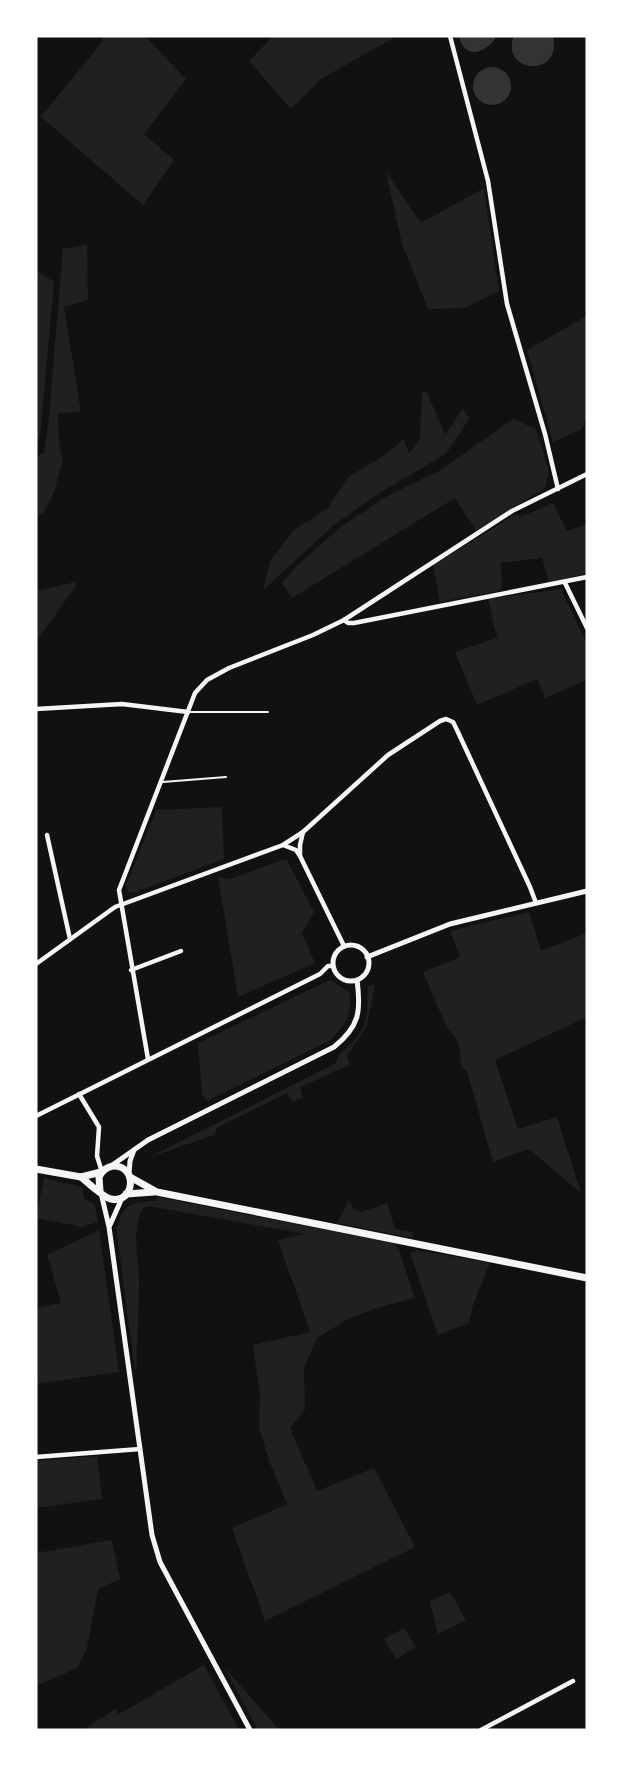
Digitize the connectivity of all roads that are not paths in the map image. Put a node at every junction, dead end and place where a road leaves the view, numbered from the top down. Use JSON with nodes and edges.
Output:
{"nodes":[{"id":1,"x":450,"y":36,"type":"edge"},
{"id":2,"x":587,"y":474,"type":"edge"},
{"id":3,"x":558,"y":489,"type":"junction"},
{"id":4,"x":587,"y":577,"type":"edge"},
{"id":5,"x":566,"y":583,"type":"junction"},
{"id":6,"x":344,"y":620,"type":"junction"},
{"id":7,"x":587,"y":628,"type":"edge"},
{"id":8,"x":36,"y":709,"type":"edge"},
{"id":9,"x":188,"y":712,"type":"junction"},
{"id":10,"x":268,"y":712,"type":"dead end"},
{"id":11,"x":226,"y":777,"type":"dead end"},
{"id":12,"x":162,"y":782,"type":"junction"},
{"id":13,"x":303,"y":832,"type":"junction"},
{"id":14,"x":47,"y":835,"type":"dead end"},
{"id":15,"x":283,"y":845,"type":"junction"},
{"id":16,"x":300,"y":856,"type":"junction"},
{"id":17,"x":587,"y":891,"type":"edge"},
{"id":18,"x":536,"y":903,"type":"junction"},
{"id":19,"x":120,"y":905,"type":"junction"},
{"id":20,"x":70,"y":939,"type":"junction"},
{"id":21,"x":344,"y":946,"type":"junction"},
{"id":22,"x":181,"y":951,"type":"dead end"},
{"id":23,"x":368,"y":957,"type":"junction"},
{"id":24,"x":36,"y":964,"type":"edge"},
{"id":25,"x":333,"y":966,"type":"junction"},
{"id":26,"x":131,"y":970,"type":"junction"},
{"id":27,"x":357,"y":980,"type":"junction"},
{"id":28,"x":148,"y":1059,"type":"junction"},
{"id":29,"x":79,"y":1094,"type":"junction"},
{"id":30,"x":36,"y":1116,"type":"edge"},
{"id":31,"x":134,"y":1149,"type":"junction"},
{"id":32,"x":111,"y":1166,"type":"junction"},
{"id":33,"x":36,"y":1169,"type":"edge"},
{"id":34,"x":102,"y":1172,"type":"junction"},
{"id":35,"x":129,"y":1175,"type":"junction"},
{"id":36,"x":81,"y":1177,"type":"junction"},
{"id":37,"x":157,"y":1191,"type":"junction"},
{"id":38,"x":100,"y":1192,"type":"junction"},
{"id":39,"x":124,"y":1196,"type":"junction"},
{"id":40,"x":109,"y":1227,"type":"junction"},
{"id":41,"x":587,"y":1278,"type":"edge"},
{"id":42,"x":140,"y":1449,"type":"junction"},
{"id":43,"x":36,"y":1457,"type":"edge"},
{"id":44,"x":573,"y":1681,"type":"dead end"},
{"id":45,"x":250,"y":1730,"type":"edge"},
{"id":46,"x":482,"y":1730,"type":"edge"}],
"edges":[{"from":1,"to":3,"type":"street"},
{"from":2,"to":3,"type":"street"},
{"from":3,"to":6,"type":"street"},
{"from":4,"to":5,"type":"street"},
{"from":5,"to":6,"type":"street"},
{"from":5,"to":7,"type":"street"},
{"from":6,"to":9,"type":"street"},
{"from":8,"to":9,"type":"street"},
{"from":9,"to":10,"type":"lane"},
{"from":9,"to":12,"type":"street"},
{"from":11,"to":12,"type":"lane"},
{"from":12,"to":19,"type":"street"},
{"from":13,"to":15,"type":"street"},
{"from":13,"to":16,"type":"street"},
{"from":13,"to":18,"type":"street"},
{"from":14,"to":20,"type":"street"},
{"from":15,"to":16,"type":"street"},
{"from":15,"to":19,"type":"street"},
{"from":16,"to":21,"type":"street"},
{"from":17,"to":18,"type":"street"},
{"from":18,"to":23,"type":"street"},
{"from":19,"to":20,"type":"street"},
{"from":19,"to":26,"type":"street"},
{"from":20,"to":24,"type":"street"},
{"from":21,"to":23,"type":"street"},
{"from":21,"to":25,"type":"street"},
{"from":22,"to":26,"type":"street"},
{"from":23,"to":27,"type":"street"},
{"from":25,"to":27,"type":"street"},
{"from":25,"to":28,"type":"street"},
{"from":26,"to":28,"type":"street"},
{"from":27,"to":31,"type":"street"},
{"from":28,"to":29,"type":"street"},
{"from":29,"to":30,"type":"street"},
{"from":29,"to":34,"type":"street"},
{"from":31,"to":32,"type":"street"},
{"from":31,"to":35,"type":"street"},
{"from":32,"to":34,"type":"main road"},
{"from":32,"to":35,"type":"main road"},
{"from":33,"to":36,"type":"main road"},
{"from":34,"to":36,"type":"main road"},
{"from":34,"to":38,"type":"main road"},
{"from":35,"to":37,"type":"main road"},
{"from":35,"to":39,"type":"main road"},
{"from":36,"to":38,"type":"main road"},
{"from":37,"to":39,"type":"main road"},
{"from":37,"to":41,"type":"main road"},
{"from":38,"to":39,"type":"main road"},
{"from":38,"to":40,"type":"street"},
{"from":39,"to":40,"type":"street"},
{"from":40,"to":42,"type":"street"},
{"from":42,"to":43,"type":"street"},
{"from":42,"to":45,"type":"street"},
{"from":44,"to":46,"type":"street"}]}
